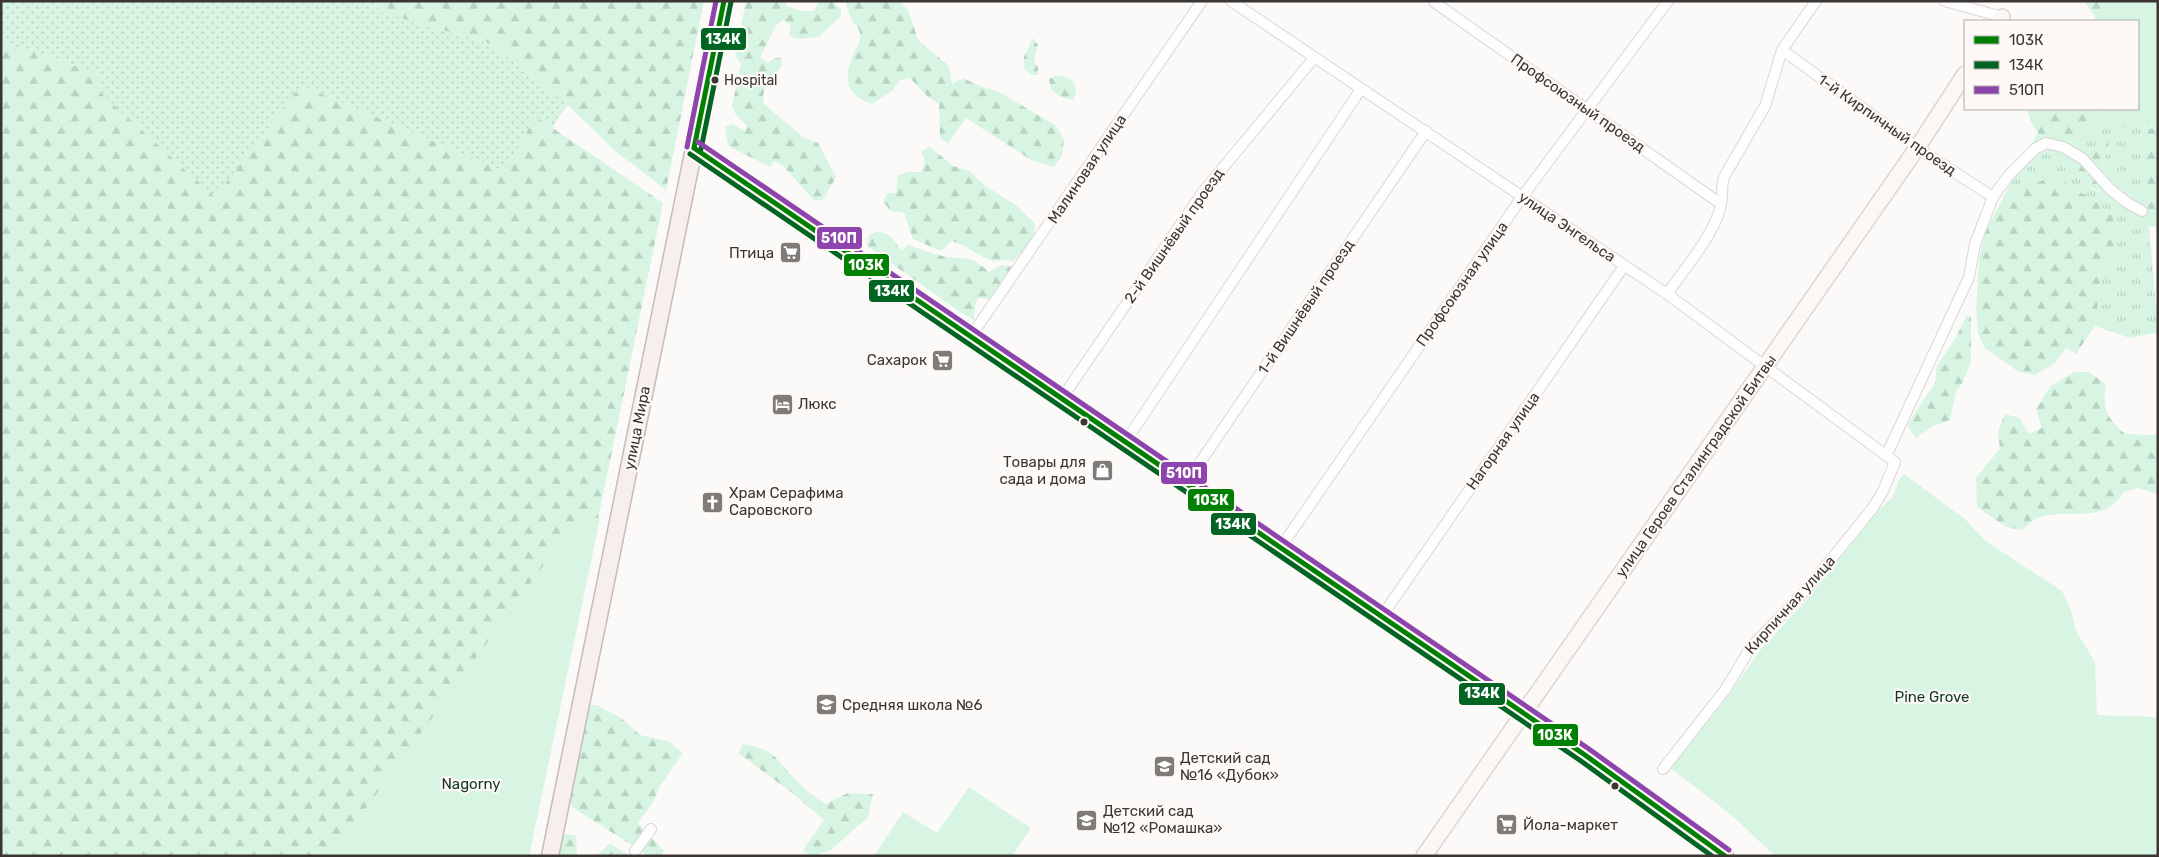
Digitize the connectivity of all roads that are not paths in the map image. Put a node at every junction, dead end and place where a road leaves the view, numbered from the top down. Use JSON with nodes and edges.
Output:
{"nodes":[{"id":1,"x":724,"y":1,"type":"edge"},
{"id":2,"x":1202,"y":1,"type":"edge"},
{"id":3,"x":1231,"y":1,"type":"edge"},
{"id":4,"x":1668,"y":1,"type":"edge"},
{"id":5,"x":1816,"y":1,"type":"edge"},
{"id":6,"x":1945,"y":1,"type":"edge"},
{"id":7,"x":1434,"y":2,"type":"edge"},
{"id":8,"x":2001,"y":19,"type":"edge"},
{"id":9,"x":1782,"y":50,"type":"junction"},
{"id":10,"x":1314,"y":58,"type":"junction"},
{"id":11,"x":1964,"y":76,"type":"edge"},
{"id":12,"x":1361,"y":88,"type":"junction"},
{"id":13,"x":1586,"y":108,"type":"junction"},
{"id":14,"x":1426,"y":131,"type":"junction"},
{"id":15,"x":694,"y":148,"type":"junction"},
{"id":16,"x":1917,"y":148,"type":"junction"},
{"id":17,"x":1522,"y":197,"type":"junction"},
{"id":18,"x":1993,"y":197,"type":"junction"},
{"id":19,"x":1721,"y":204,"type":"junction"},
{"id":20,"x":2142,"y":211,"type":"dead end"},
{"id":21,"x":1624,"y":266,"type":"junction"},
{"id":22,"x":1667,"y":294,"type":"junction"},
{"id":23,"x":971,"y":336,"type":"junction"},
{"id":24,"x":1766,"y":366,"type":"junction"},
{"id":25,"x":1062,"y":398,"type":"junction"},
{"id":26,"x":1126,"y":441,"type":"junction"},
{"id":27,"x":1887,"y":454,"type":"junction"},
{"id":28,"x":1895,"y":462,"type":"joint"},
{"id":29,"x":1186,"y":483,"type":"junction"},
{"id":30,"x":1280,"y":547,"type":"junction"},
{"id":31,"x":1382,"y":616,"type":"junction"},
{"id":32,"x":1523,"y":712,"type":"junction"},
{"id":33,"x":1663,"y":769,"type":"dead end"},
{"id":34,"x":651,"y":829,"type":"dead end"},
{"id":35,"x":635,"y":851,"type":"dead end"},
{"id":36,"x":550,"y":856,"type":"edge"},
{"id":37,"x":1424,"y":856,"type":"edge"},
{"id":38,"x":1725,"y":856,"type":"edge"}],
"edges":[{"from":1,"to":15,"type":"main road","name":"улица Мира"},
{"from":2,"to":23,"type":"street","name":"Малиновая улица"},
{"from":3,"to":10,"type":"street","name":"улица Энгельса"},
{"from":4,"to":13,"type":"street","name":"Профсоюзная улица"},
{"from":5,"to":9,"type":"street"},
{"from":6,"to":8,"type":"street"},
{"from":7,"to":13,"type":"street","name":"Профсоюзный проезд"},
{"from":9,"to":16,"type":"street","name":"1-й Кирпичный проезд"},
{"from":9,"to":19,"type":"street"},
{"from":10,"to":12,"type":"street","name":"улица Энгельса"},
{"from":10,"to":25,"type":"street","name":"2-й Вишнёвый проезд"},
{"from":11,"to":16,"type":"street","name":"улица Героев Сталинградской Битвы"},
{"from":12,"to":14,"type":"street","name":"улица Энгельса"},
{"from":12,"to":26,"type":"street"},
{"from":13,"to":17,"type":"street","name":"Профсоюзная улица"},
{"from":13,"to":19,"type":"street","name":"Профсоюзный проезд"},
{"from":14,"to":17,"type":"street","name":"улица Энгельса"},
{"from":14,"to":29,"type":"street","name":"1-й Вишнёвый проезд"},
{"from":15,"to":23,"type":"main road"},
{"from":15,"to":36,"type":"main road","name":"улица Мира"},
{"from":16,"to":18,"type":"street","name":"1-й Кирпичный проезд"},
{"from":16,"to":24,"type":"street","name":"улица Героев Сталинградской Битвы"},
{"from":17,"to":21,"type":"street","name":"улица Энгельса"},
{"from":17,"to":30,"type":"street","name":"Профсоюзная улица"},
{"from":18,"to":20,"type":"street"},
{"from":18,"to":27,"type":"street"},
{"from":19,"to":22,"type":"street"},
{"from":21,"to":22,"type":"street","name":"улица Энгельса"},
{"from":21,"to":31,"type":"street","name":"Нагорная улица"},
{"from":22,"to":24,"type":"street","name":"улица Энгельса"},
{"from":23,"to":25,"type":"main road"},
{"from":24,"to":27,"type":"street","name":"улица Энгельса"},
{"from":24,"to":32,"type":"street","name":"улица Героев Сталинградской Битвы"},
{"from":25,"to":26,"type":"main road"},
{"from":26,"to":29,"type":"main road"},
{"from":27,"to":28,"type":"street","name":"улица Энгельса"},
{"from":28,"to":33,"type":"street","name":"Кирпичная улица"},
{"from":29,"to":30,"type":"main road"},
{"from":30,"to":31,"type":"main road"},
{"from":31,"to":32,"type":"main road"},
{"from":32,"to":37,"type":"street","name":"улица Героев Сталинградской Битвы"},
{"from":32,"to":38,"type":"main road"},
{"from":34,"to":35,"type":"street"}]}
